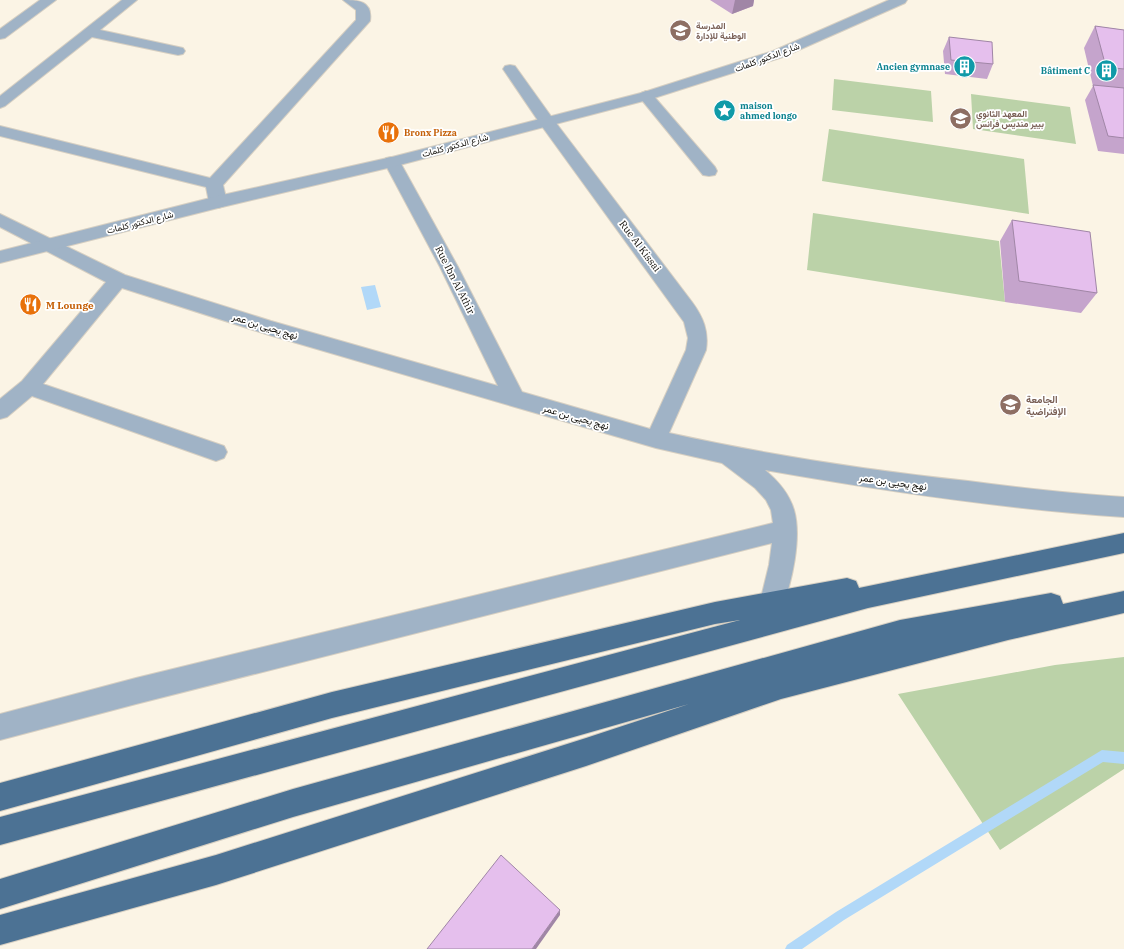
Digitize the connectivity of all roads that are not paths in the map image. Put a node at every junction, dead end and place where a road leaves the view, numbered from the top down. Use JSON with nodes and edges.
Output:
{"nodes":[{"id":1,"x":49,"y":0,"type":"edge"},
{"id":2,"x":130,"y":0,"type":"edge"},
{"id":3,"x":350,"y":0,"type":"edge"},
{"id":4,"x":900,"y":0,"type":"edge"},
{"id":5,"x":89,"y":32,"type":"junction"},
{"id":6,"x":0,"y":35,"type":"edge"},
{"id":7,"x":178,"y":51,"type":"dead end"},
{"id":8,"x":510,"y":69,"type":"dead end"},
{"id":9,"x":646,"y":96,"type":"junction"},
{"id":10,"x":0,"y":103,"type":"edge"},
{"id":11,"x":547,"y":122,"type":"junction"},
{"id":12,"x":0,"y":131,"type":"edge"},
{"id":13,"x":392,"y":162,"type":"junction"},
{"id":14,"x":709,"y":171,"type":"dead end"},
{"id":15,"x":214,"y":184,"type":"junction"},
{"id":16,"x":218,"y":202,"type":"junction"},
{"id":17,"x":0,"y":220,"type":"edge"},
{"id":18,"x":48,"y":245,"type":"junction"},
{"id":19,"x":0,"y":257,"type":"edge"},
{"id":20,"x":118,"y":280,"type":"junction"},
{"id":21,"x":29,"y":387,"type":"junction"},
{"id":22,"x":515,"y":399,"type":"junction"},
{"id":23,"x":0,"y":411,"type":"edge"},
{"id":24,"x":656,"y":439,"type":"junction"},
{"id":25,"x":216,"y":452,"type":"dead end"},
{"id":26,"x":728,"y":455,"type":"junction"},
{"id":27,"x":1124,"y":507,"type":"edge"},
{"id":28,"x":784,"y":530,"type":"junction"},
{"id":29,"x":1124,"y":542,"type":"edge"},
{"id":30,"x":1124,"y":595,"type":"edge"},
{"id":31,"x":772,"y":602,"type":"junction"},
{"id":32,"x":1124,"y":602,"type":"edge"},
{"id":33,"x":0,"y":728,"type":"edge"},
{"id":34,"x":0,"y":797,"type":"edge"},
{"id":35,"x":0,"y":831,"type":"edge"},
{"id":36,"x":0,"y":894,"type":"edge"},
{"id":37,"x":0,"y":930,"type":"edge"}],
"edges":[{"from":1,"to":6,"type":"street"},
{"from":2,"to":5,"type":"street"},
{"from":3,"to":15,"type":"street"},
{"from":4,"to":9,"type":"street","name":"شارع الدكتور كلمات"},
{"from":5,"to":7,"type":"street"},
{"from":5,"to":10,"type":"street"},
{"from":8,"to":11,"type":"street","name":"Rue Al Kissai"},
{"from":9,"to":11,"type":"street","name":"شارع الدكتور كلمات"},
{"from":9,"to":14,"type":"street"},
{"from":11,"to":13,"type":"street","name":"شارع الدكتور كلمات"},
{"from":11,"to":24,"type":"street","name":"Rue Al Kissai"},
{"from":12,"to":15,"type":"street"},
{"from":13,"to":16,"type":"street","name":"شارع الدكتور كلمات"},
{"from":13,"to":22,"type":"street","name":"Rue Ibn Al Athir"},
{"from":15,"to":16,"type":"street"},
{"from":16,"to":18,"type":"street","name":"شارع الدكتور كلمات"},
{"from":17,"to":18,"type":"street","name":"نهج يحيى بن عمر"},
{"from":18,"to":19,"type":"street","name":"شارع الدكتور كلمات"},
{"from":18,"to":20,"type":"street","name":"نهج يحيى بن عمر"},
{"from":20,"to":21,"type":"street"},
{"from":20,"to":22,"type":"street","name":"نهج يحيى بن عمر"},
{"from":21,"to":23,"type":"street"},
{"from":21,"to":25,"type":"street"},
{"from":22,"to":24,"type":"street","name":"نهج يحيى بن عمر"},
{"from":24,"to":26,"type":"street","name":"نهج يحيى بن عمر"},
{"from":26,"to":27,"type":"street","name":"نهج يحيى بن عمر"},
{"from":26,"to":28,"type":"street"},
{"from":28,"to":31,"type":"street"},
{"from":28,"to":33,"type":"street"},
{"from":29,"to":31,"type":"highway"},
{"from":29,"to":35,"type":"highway"},
{"from":30,"to":36,"type":"highway"},
{"from":31,"to":34,"type":"highway"},
{"from":32,"to":37,"type":"highway"}]}
